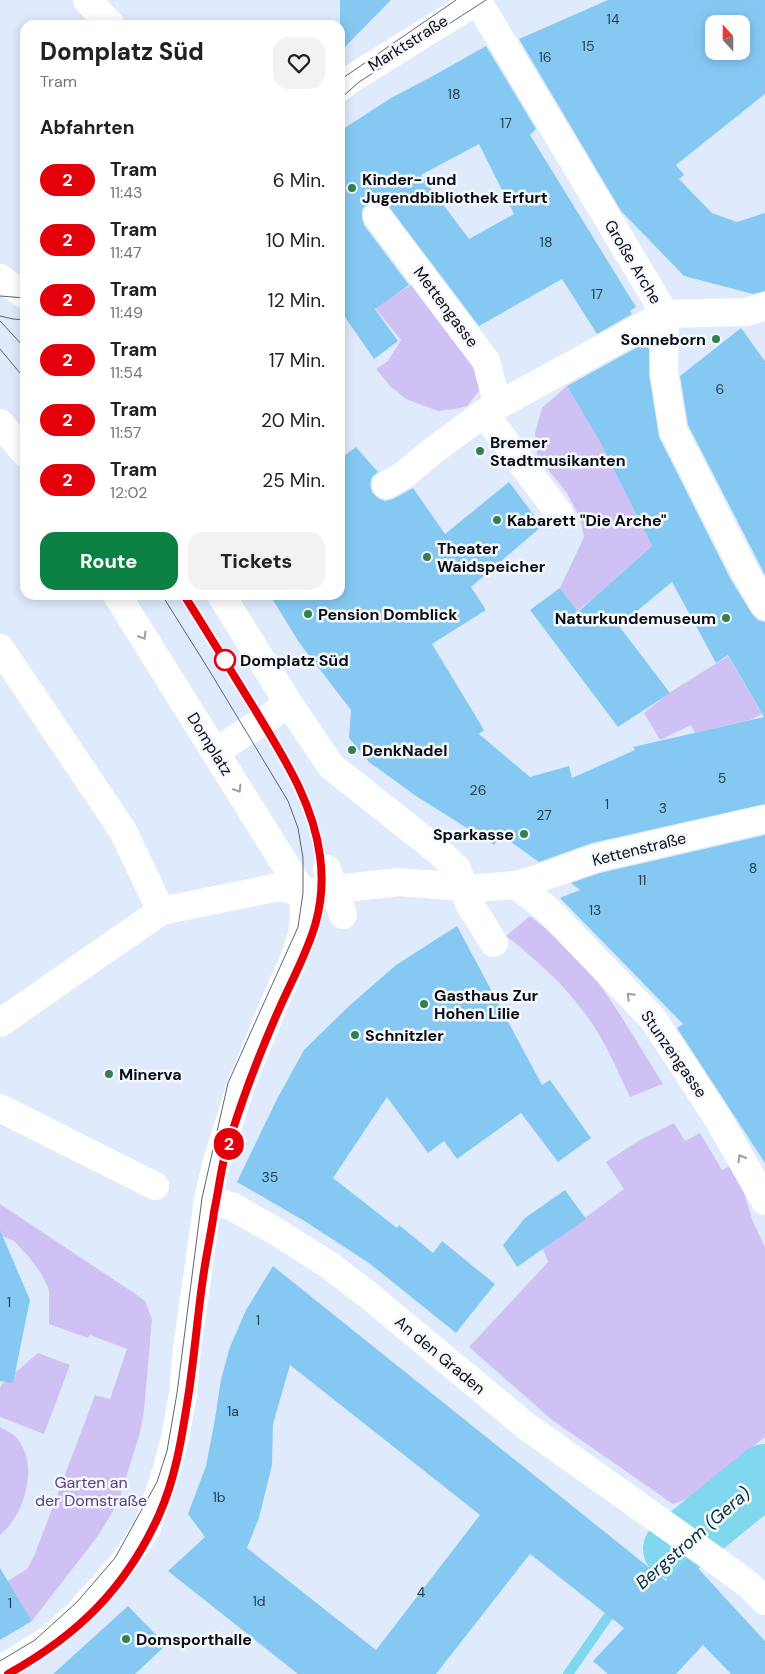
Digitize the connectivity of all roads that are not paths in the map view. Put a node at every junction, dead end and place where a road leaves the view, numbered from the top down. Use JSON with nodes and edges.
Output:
{"nodes":[{"id":1,"x":87,"y":0,"type":"edge"},
{"id":2,"x":477,"y":0,"type":"edge"},
{"id":3,"x":106,"y":20,"type":"edge"},
{"id":4,"x":502,"y":41,"type":"joint"},
{"id":5,"x":345,"y":84,"type":"edge"},
{"id":6,"x":377,"y":216,"type":"dead end"},
{"id":7,"x":0,"y":278,"type":"edge"},
{"id":8,"x":20,"y":291,"type":"edge"},
{"id":9,"x":765,"y":306,"type":"edge"},
{"id":10,"x":665,"y":314,"type":"junction"},
{"id":11,"x":491,"y":409,"type":"junction"},
{"id":12,"x":0,"y":423,"type":"edge"},
{"id":13,"x":20,"y":447,"type":"edge"},
{"id":14,"x":386,"y":485,"type":"dead end"},
{"id":15,"x":559,"y":513,"type":"dead end"},
{"id":16,"x":120,"y":600,"type":"edge"},
{"id":17,"x":224,"y":600,"type":"edge"},
{"id":18,"x":765,"y":606,"type":"edge"},
{"id":19,"x":0,"y":648,"type":"edge"},
{"id":20,"x":289,"y":704,"type":"junction"},
{"id":21,"x":227,"y":744,"type":"dead end"},
{"id":22,"x":765,"y":819,"type":"edge"},
{"id":23,"x":331,"y":879,"type":"junction"},
{"id":24,"x":516,"y":885,"type":"junction"},
{"id":25,"x":303,"y":893,"type":"junction"},
{"id":26,"x":464,"y":899,"type":"junction"},
{"id":27,"x":161,"y":911,"type":"junction"},
{"id":28,"x":344,"y":915,"type":"dead end"},
{"id":29,"x":494,"y":943,"type":"dead end"},
{"id":30,"x":0,"y":1023,"type":"edge"},
{"id":31,"x":0,"y":1108,"type":"edge"},
{"id":32,"x":155,"y":1186,"type":"dead end"},
{"id":33,"x":220,"y":1195,"type":"junction"},
{"id":34,"x":765,"y":1201,"type":"edge"},
{"id":35,"x":765,"y":1601,"type":"edge"},
{"id":36,"x":0,"y":1670,"type":"edge"}],
"edges":[{"from":1,"to":3,"type":"street"},
{"from":2,"to":4,"type":"street","name":"Marktstraße"},
{"from":2,"to":5,"type":"street","name":"Marktstraße"},
{"from":4,"to":10,"type":"street","name":"Große Arche"},
{"from":6,"to":11,"type":"street","name":"Mettengasse"},
{"from":7,"to":8,"type":"street"},
{"from":9,"to":10,"type":"street"},
{"from":10,"to":11,"type":"street"},
{"from":10,"to":18,"type":"street","name":"Große Arche"},
{"from":11,"to":14,"type":"street"},
{"from":11,"to":15,"type":"street","name":"Mettengasse"},
{"from":12,"to":13,"type":"street"},
{"from":16,"to":25,"type":"street","name":"Domplatz","one_way":true},
{"from":17,"to":20,"type":"street"},
{"from":19,"to":27,"type":"street"},
{"from":20,"to":21,"type":"street"},
{"from":20,"to":26,"type":"street"},
{"from":22,"to":24,"type":"street","name":"Kettenstraße"},
{"from":23,"to":25,"type":"street"},
{"from":23,"to":26,"type":"street"},
{"from":23,"to":28,"type":"street"},
{"from":24,"to":26,"type":"street"},
{"from":34,"to":24,"type":"street","name":"Stunzengasse","one_way":true},
{"from":25,"to":27,"type":"street"},
{"from":25,"to":33,"type":"street","name":"Domplatz"},
{"from":26,"to":29,"type":"street"},
{"from":27,"to":30,"type":"street"},
{"from":31,"to":32,"type":"street"},
{"from":33,"to":35,"type":"street","name":"An den Graden"},
{"from":33,"to":36,"type":"street","name":"Domplatz"}]}
